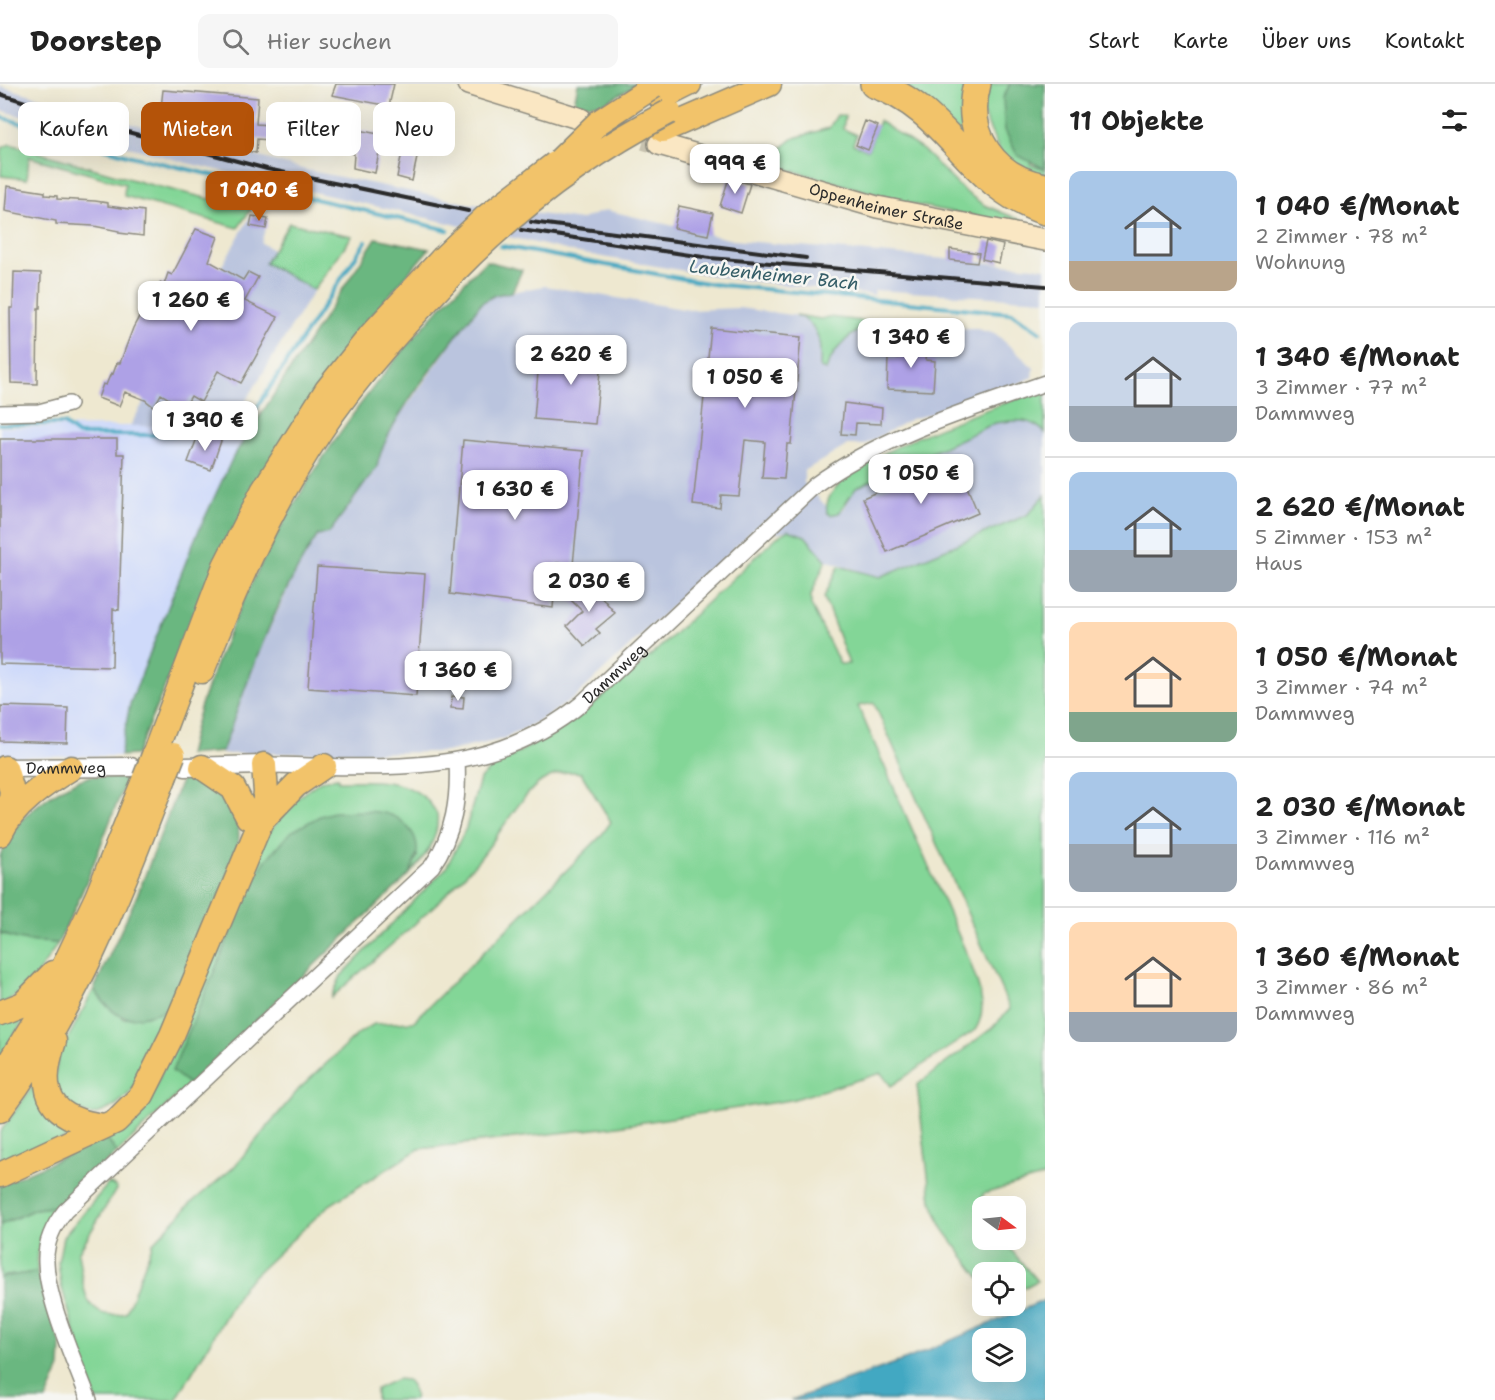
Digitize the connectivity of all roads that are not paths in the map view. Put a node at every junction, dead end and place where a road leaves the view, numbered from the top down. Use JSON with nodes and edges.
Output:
{"nodes":[{"id":1,"x":468,"y":84,"type":"edge"},
{"id":2,"x":689,"y":84,"type":"edge"},
{"id":3,"x":728,"y":84,"type":"edge"},
{"id":4,"x":769,"y":84,"type":"edge"},
{"id":5,"x":874,"y":84,"type":"edge"},
{"id":6,"x":977,"y":84,"type":"edge"},
{"id":7,"x":664,"y":101,"type":"edge"},
{"id":8,"x":581,"y":119,"type":"tunnel mouth"},
{"id":9,"x":659,"y":144,"type":"tunnel mouth"},
{"id":10,"x":567,"y":166,"type":"junction"},
{"id":11,"x":1045,"y":187,"type":"edge"},
{"id":12,"x":1045,"y":211,"type":"edge"},
{"id":13,"x":1045,"y":240,"type":"edge"},
{"id":14,"x":1045,"y":383,"type":"edge"},
{"id":15,"x":69,"y":404,"type":"dead end"},
{"id":16,"x":0,"y":413,"type":"edge"},
{"id":17,"x":457,"y":761,"type":"junction"},
{"id":18,"x":264,"y":765,"type":"junction"},
{"id":19,"x":324,"y":766,"type":"junction"},
{"id":20,"x":165,"y":767,"type":"junction"},
{"id":21,"x":71,"y":768,"type":"junction"},
{"id":22,"x":2,"y":772,"type":"edge"},
{"id":23,"x":255,"y":819,"type":"junction"},
{"id":24,"x":4,"y":826,"type":"edge"},
{"id":25,"x":79,"y":937,"type":"junction"},
{"id":26,"x":75,"y":989,"type":"junction"},
{"id":27,"x":0,"y":1013,"type":"edge"},
{"id":28,"x":0,"y":1078,"type":"edge"},
{"id":29,"x":0,"y":1110,"type":"edge"},
{"id":30,"x":105,"y":1126,"type":"junction"},
{"id":31,"x":0,"y":1175,"type":"edge"},
{"id":32,"x":89,"y":1400,"type":"edge"}],
"edges":[{"from":1,"to":8,"type":"main road"},
{"from":2,"to":7,"type":"highway"},
{"from":3,"to":7,"type":"highway"},
{"from":4,"to":7,"type":"highway"},
{"from":5,"to":12,"type":"highway"},
{"from":6,"to":11,"type":"highway"},
{"from":7,"to":10,"type":"highway","bridge":true},
{"from":7,"to":10,"type":"highway","bridge":true},
{"from":9,"to":13,"type":"main road","name":"Oppenheimer Straße"},
{"from":10,"to":20,"type":"highway","bridge":true},
{"from":14,"to":17,"type":"street","name":"Dammweg"},
{"from":15,"to":16,"type":"street"},
{"from":17,"to":19,"type":"street","name":"Dammweg"},
{"from":17,"to":32,"type":"street"},
{"from":18,"to":19,"type":"street","name":"Dammweg"},
{"from":18,"to":20,"type":"street","name":"Dammweg"},
{"from":18,"to":23,"type":"highway"},
{"from":19,"to":23,"type":"highway"},
{"from":20,"to":21,"type":"street","name":"Dammweg"},
{"from":20,"to":23,"type":"highway"},
{"from":20,"to":25,"type":"highway"},
{"from":20,"to":26,"type":"highway"},
{"from":21,"to":22,"type":"street","name":"Dammweg"},
{"from":21,"to":24,"type":"highway"},
{"from":22,"to":24,"type":"highway"},
{"from":23,"to":30,"type":"highway"},
{"from":25,"to":27,"type":"highway"},
{"from":25,"to":28,"type":"highway"},
{"from":26,"to":29,"type":"highway"},
{"from":26,"to":30,"type":"highway"},
{"from":30,"to":31,"type":"highway"}]}
